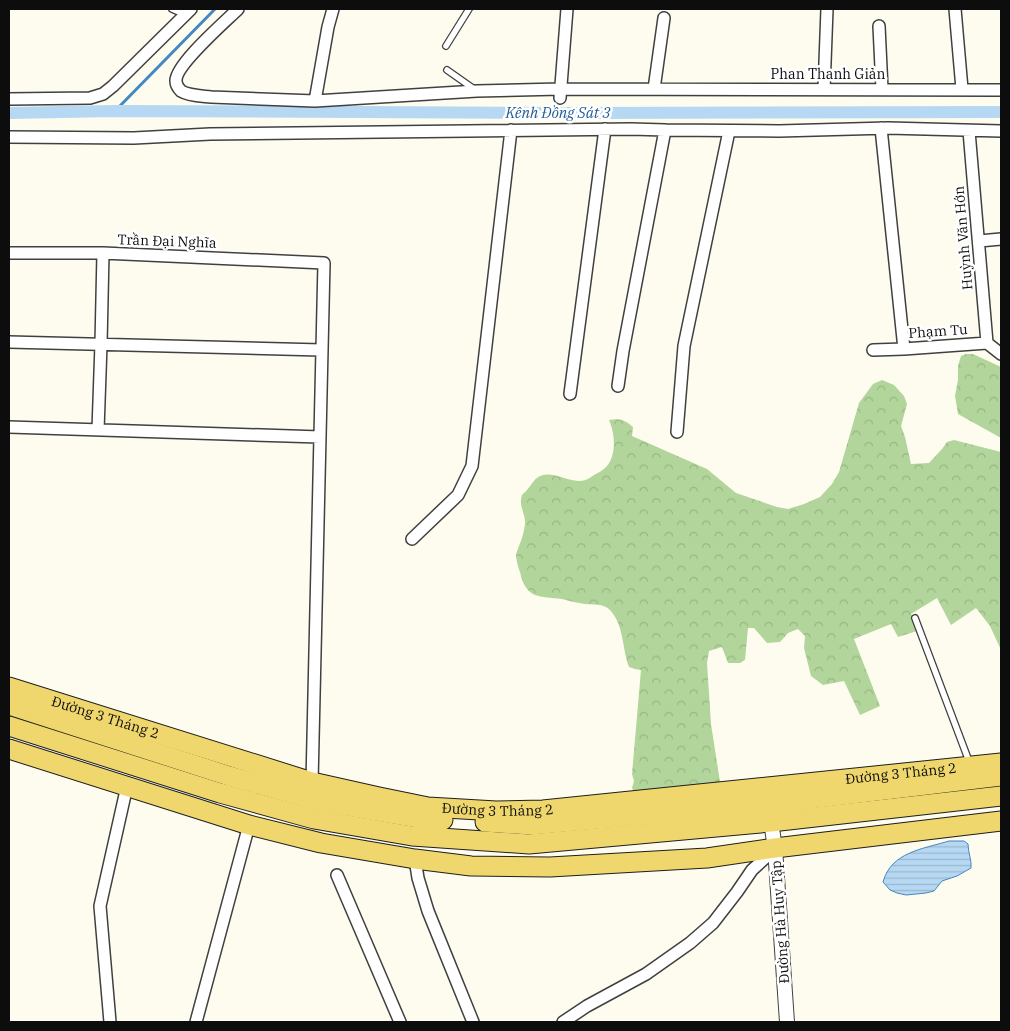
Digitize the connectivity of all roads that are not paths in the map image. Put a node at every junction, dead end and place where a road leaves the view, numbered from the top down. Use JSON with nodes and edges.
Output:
{"nodes":[{"id":1,"x":172,"y":9,"type":"edge"},
{"id":2,"x":238,"y":9,"type":"edge"},
{"id":3,"x":333,"y":9,"type":"edge"},
{"id":4,"x":469,"y":9,"type":"edge"},
{"id":5,"x":567,"y":9,"type":"edge"},
{"id":6,"x":827,"y":9,"type":"edge"},
{"id":7,"x":955,"y":9,"type":"edge"},
{"id":8,"x":188,"y":12,"type":"edge"},
{"id":9,"x":664,"y":18,"type":"dead end"},
{"id":10,"x":879,"y":26,"type":"dead end"},
{"id":11,"x":446,"y":46,"type":"dead end"},
{"id":12,"x":448,"y":70,"type":"dead end"},
{"id":13,"x":824,"y":89,"type":"junction"},
{"id":14,"x":882,"y":89,"type":"junction"},
{"id":15,"x":962,"y":89,"type":"junction"},
{"id":16,"x":654,"y":90,"type":"junction"},
{"id":17,"x":1001,"y":90,"type":"edge"},
{"id":18,"x":477,"y":91,"type":"junction"},
{"id":19,"x":560,"y":93,"type":"junction"},
{"id":20,"x":9,"y":99,"type":"edge"},
{"id":21,"x":315,"y":101,"type":"junction"},
{"id":22,"x":881,"y":128,"type":"junction"},
{"id":23,"x":605,"y":129,"type":"junction"},
{"id":24,"x":511,"y":130,"type":"junction"},
{"id":25,"x":665,"y":130,"type":"junction"},
{"id":26,"x":729,"y":130,"type":"junction"},
{"id":27,"x":969,"y":131,"type":"junction"},
{"id":28,"x":1001,"y":131,"type":"edge"},
{"id":29,"x":9,"y":137,"type":"edge"},
{"id":30,"x":1001,"y":239,"type":"edge"},
{"id":31,"x":979,"y":240,"type":"junction"},
{"id":32,"x":9,"y":253,"type":"edge"},
{"id":33,"x":103,"y":253,"type":"junction"},
{"id":34,"x":9,"y":342,"type":"edge"},
{"id":35,"x":987,"y":343,"type":"junction"},
{"id":36,"x":101,"y":344,"type":"junction"},
{"id":37,"x":904,"y":349,"type":"junction"},
{"id":38,"x":322,"y":350,"type":"junction"},
{"id":39,"x":873,"y":350,"type":"dead end"},
{"id":40,"x":1001,"y":354,"type":"edge"},
{"id":41,"x":618,"y":386,"type":"dead end"},
{"id":42,"x":570,"y":394,"type":"dead end"},
{"id":43,"x":9,"y":427,"type":"edge"},
{"id":44,"x":98,"y":430,"type":"junction"},
{"id":45,"x":677,"y":432,"type":"dead end"},
{"id":46,"x":320,"y":437,"type":"junction"},
{"id":47,"x":412,"y":539,"type":"dead end"},
{"id":48,"x":915,"y":618,"type":"dead end"},
{"id":49,"x":9,"y":687,"type":"edge"},
{"id":50,"x":9,"y":705,"type":"edge"},
{"id":51,"x":9,"y":726,"type":"edge"},
{"id":52,"x":9,"y":750,"type":"edge"},
{"id":53,"x":1001,"y":763,"type":"edge"},
{"id":54,"x":971,"y":766,"type":"junction"},
{"id":55,"x":1001,"y":776,"type":"edge"},
{"id":56,"x":312,"y":782,"type":"junction"},
{"id":57,"x":127,"y":786,"type":"junction"},
{"id":58,"x":1001,"y":796,"type":"edge"},
{"id":59,"x":768,"y":804,"type":"junction"},
{"id":60,"x":1001,"y":821,"type":"edge"},
{"id":61,"x":249,"y":825,"type":"junction"},
{"id":62,"x":775,"y":848,"type":"junction"},
{"id":63,"x":415,"y":859,"type":"junction"},
{"id":64,"x":337,"y":875,"type":"dead end"},
{"id":65,"x":110,"y":1022,"type":"edge"},
{"id":66,"x":196,"y":1022,"type":"edge"},
{"id":67,"x":400,"y":1022,"type":"edge"},
{"id":68,"x":472,"y":1022,"type":"edge"},
{"id":69,"x":563,"y":1022,"type":"edge"},
{"id":70,"x":787,"y":1022,"type":"edge"}],
"edges":[{"from":1,"to":8,"type":"lane"},
{"from":2,"to":21,"type":"street","name":"Phan Thanh Giản"},
{"from":3,"to":21,"type":"street"},
{"from":4,"to":11,"type":"lane"},
{"from":5,"to":19,"type":"street"},
{"from":6,"to":13,"type":"street"},
{"from":7,"to":15,"type":"street"},
{"from":8,"to":20,"type":"street"},
{"from":9,"to":16,"type":"street"},
{"from":10,"to":14,"type":"street"},
{"from":12,"to":18,"type":"lane"},
{"from":13,"to":14,"type":"street","name":"Phan Thanh Giản"},
{"from":13,"to":16,"type":"street","name":"Phan Thanh Giản"},
{"from":14,"to":15,"type":"street","name":"Phan Thanh Giản"},
{"from":15,"to":17,"type":"street","name":"Phan Thanh Giản"},
{"from":16,"to":19,"type":"street","name":"Phan Thanh Giản"},
{"from":18,"to":19,"type":"street","name":"Phan Thanh Giản"},
{"from":18,"to":21,"type":"street","name":"Phan Thanh Giản"},
{"from":22,"to":26,"type":"street"},
{"from":22,"to":27,"type":"street"},
{"from":22,"to":37,"type":"street"},
{"from":23,"to":24,"type":"street"},
{"from":23,"to":25,"type":"street"},
{"from":23,"to":42,"type":"street"},
{"from":24,"to":29,"type":"street"},
{"from":24,"to":47,"type":"street"},
{"from":25,"to":26,"type":"street"},
{"from":25,"to":41,"type":"street"},
{"from":26,"to":45,"type":"street"},
{"from":27,"to":28,"type":"street"},
{"from":27,"to":31,"type":"street","name":"Huỳnh Văn Hớn"},
{"from":30,"to":31,"type":"street"},
{"from":31,"to":35,"type":"street","name":"Huỳnh Văn Hớn"},
{"from":32,"to":33,"type":"street","name":"Trần Đại Nghĩa"},
{"from":33,"to":36,"type":"street"},
{"from":33,"to":38,"type":"street","name":"Trần Đại Nghĩa"},
{"from":34,"to":36,"type":"street"},
{"from":35,"to":37,"type":"street","name":"Phạm Tu"},
{"from":35,"to":40,"type":"street","name":"Phạm Tu"},
{"from":36,"to":38,"type":"street"},
{"from":36,"to":44,"type":"street"},
{"from":37,"to":39,"type":"street","name":"Phạm Tu"},
{"from":38,"to":46,"type":"street"},
{"from":43,"to":44,"type":"street"},
{"from":44,"to":46,"type":"street"},
{"from":46,"to":56,"type":"street"},
{"from":48,"to":54,"type":"lane"},
{"from":49,"to":56,"type":"main road","name":"Đường 3 Tháng 2"},
{"from":50,"to":59,"type":"main road","name":"Đường 3 Tháng 2"},
{"from":51,"to":59,"type":"main road","name":"Đường 3 Tháng 2"},
{"from":52,"to":57,"type":"main road"},
{"from":53,"to":54,"type":"main road","name":"Đường 3 Tháng 2"},
{"from":54,"to":59,"type":"main road","name":"Đường 3 Tháng 2"},
{"from":55,"to":59,"type":"main road","name":"Đường 3 Tháng 2"},
{"from":56,"to":59,"type":"main road","name":"Đường 3 Tháng 2"},
{"from":57,"to":61,"type":"main road"},
{"from":57,"to":65,"type":"street"},
{"from":58,"to":59,"type":"main road","name":"Đường 3 Tháng 2"},
{"from":59,"to":62,"type":"street","name":"Đường Hà Huy Tập"},
{"from":60,"to":62,"type":"main road"},
{"from":61,"to":63,"type":"main road"},
{"from":61,"to":66,"type":"street"},
{"from":62,"to":63,"type":"main road"},
{"from":62,"to":69,"type":"street"},
{"from":62,"to":70,"type":"street","name":"Đường Hà Huy Tập"},
{"from":63,"to":68,"type":"street"},
{"from":64,"to":67,"type":"street"}]}
